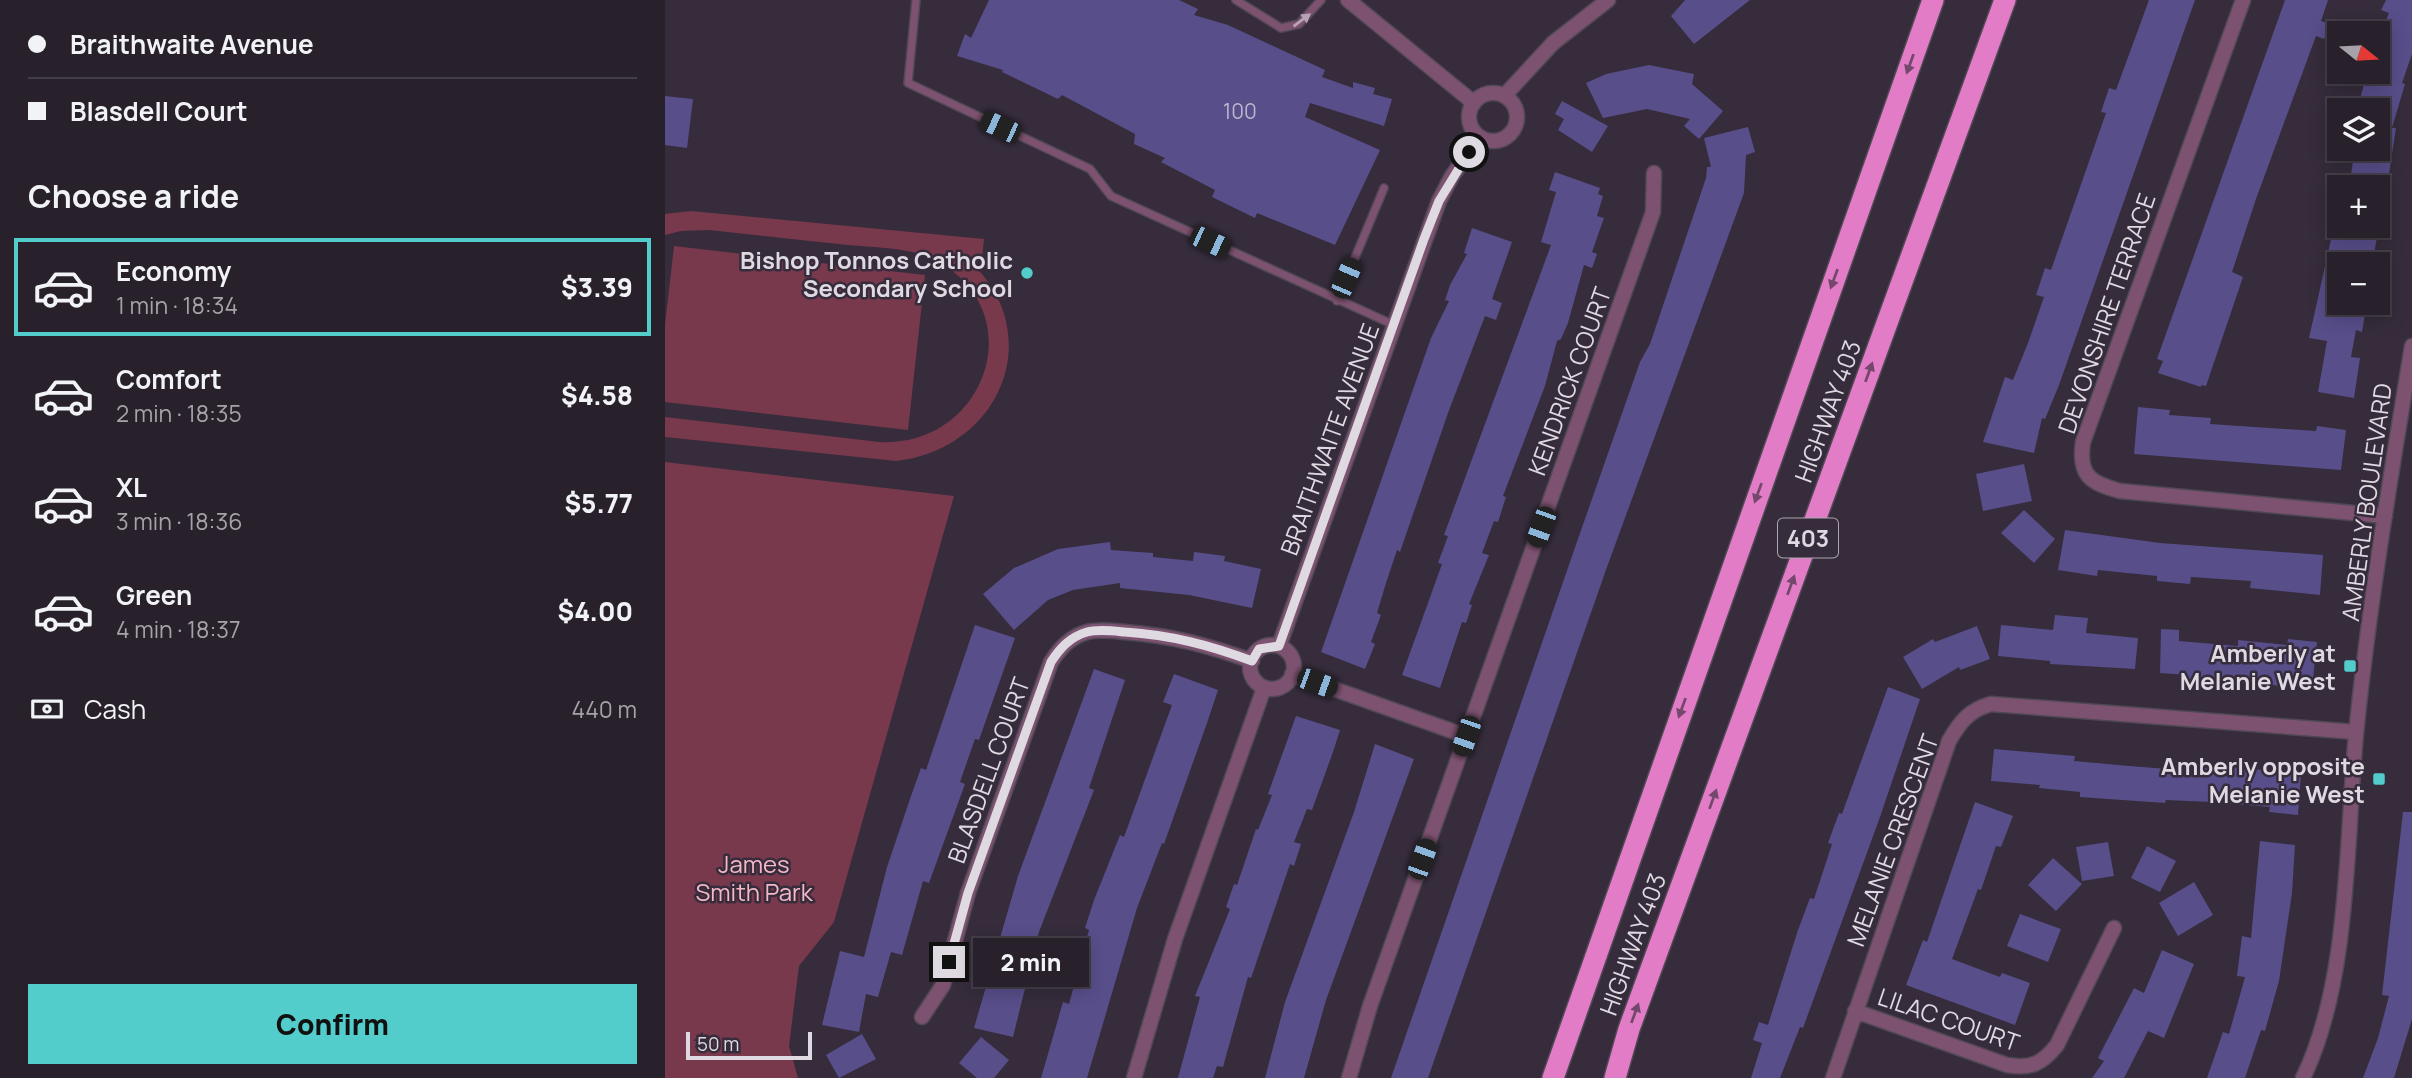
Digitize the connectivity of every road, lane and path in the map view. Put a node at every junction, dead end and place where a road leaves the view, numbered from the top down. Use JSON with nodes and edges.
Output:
{"nodes":[{"id":1,"x":916,"y":0,"type":"edge"},
{"id":2,"x":1236,"y":0,"type":"edge"},
{"id":3,"x":1321,"y":0,"type":"edge"},
{"id":4,"x":1348,"y":0,"type":"edge"},
{"id":5,"x":1608,"y":0,"type":"edge"},
{"id":6,"x":1933,"y":0,"type":"edge"},
{"id":7,"x":2005,"y":0,"type":"edge"},
{"id":8,"x":2243,"y":0,"type":"edge"},
{"id":9,"x":1505,"y":95,"type":"junction"},
{"id":10,"x":1474,"y":103,"type":"junction"},
{"id":11,"x":1480,"y":137,"type":"junction"},
{"id":12,"x":1654,"y":173,"type":"dead end"},
{"id":13,"x":1384,"y":188,"type":"dead end"},
{"id":14,"x":1337,"y":301,"type":"junction"},
{"id":15,"x":1394,"y":325,"type":"junction"},
{"id":16,"x":2412,"y":346,"type":"edge"},
{"id":17,"x":2385,"y":516,"type":"junction"},
{"id":18,"x":1279,"y":646,"type":"junction"},
{"id":19,"x":1252,"y":661,"type":"junction"},
{"id":20,"x":1292,"y":674,"type":"junction"},
{"id":21,"x":1265,"y":688,"type":"junction"},
{"id":22,"x":2356,"y":732,"type":"junction"},
{"id":23,"x":1466,"y":736,"type":"junction"},
{"id":24,"x":2114,"y":928,"type":"dead end"},
{"id":25,"x":1855,"y":1011,"type":"junction"},
{"id":26,"x":922,"y":1017,"type":"dead end"},
{"id":27,"x":1134,"y":1078,"type":"edge"},
{"id":28,"x":1349,"y":1078,"type":"edge"},
{"id":29,"x":1553,"y":1078,"type":"edge"},
{"id":30,"x":1615,"y":1078,"type":"edge"},
{"id":31,"x":1833,"y":1078,"type":"edge"},
{"id":32,"x":2303,"y":1078,"type":"edge"}],
"edges":[{"from":1,"to":14,"type":"lane"},
{"from":2,"to":3,"type":"lane","one_way":true},
{"from":4,"to":10,"type":"street"},
{"from":5,"to":9,"type":"street"},
{"from":6,"to":29,"type":"highway","name":"HIGHWAY 403","number":"403","one_way":true},
{"from":30,"to":7,"type":"highway","name":"HIGHWAY 403","number":"403","one_way":true},
{"from":8,"to":17,"type":"street","name":"DEVONSHIRE TERRACE"},
{"from":9,"to":10,"type":"street"},
{"from":9,"to":11,"type":"street"},
{"from":10,"to":11,"type":"street"},
{"from":11,"to":15,"type":"street","name":"BRAITHWAITE AVENUE"},
{"from":12,"to":23,"type":"street","name":"KENDRICK COURT"},
{"from":13,"to":14,"type":"lane"},
{"from":14,"to":15,"type":"lane"},
{"from":15,"to":18,"type":"street","name":"BRAITHWAITE AVENUE"},
{"from":16,"to":17,"type":"street","name":"AMBERLY BOULEVARD"},
{"from":17,"to":22,"type":"street","name":"AMBERLY BOULEVARD"},
{"from":18,"to":19,"type":"street"},
{"from":18,"to":20,"type":"street"},
{"from":19,"to":21,"type":"street"},
{"from":19,"to":26,"type":"street","name":"BLASDELL COURT"},
{"from":20,"to":21,"type":"street"},
{"from":20,"to":23,"type":"street"},
{"from":21,"to":27,"type":"street"},
{"from":22,"to":25,"type":"street","name":"MELANIE CRESCENT"},
{"from":22,"to":32,"type":"street","name":"AMBERLY BOULEVARD"},
{"from":23,"to":28,"type":"street","name":"KENDRICK COURT"},
{"from":24,"to":25,"type":"street","name":"LILAC COURT"},
{"from":25,"to":31,"type":"street","name":"MELANIE CRESCENT"}]}
